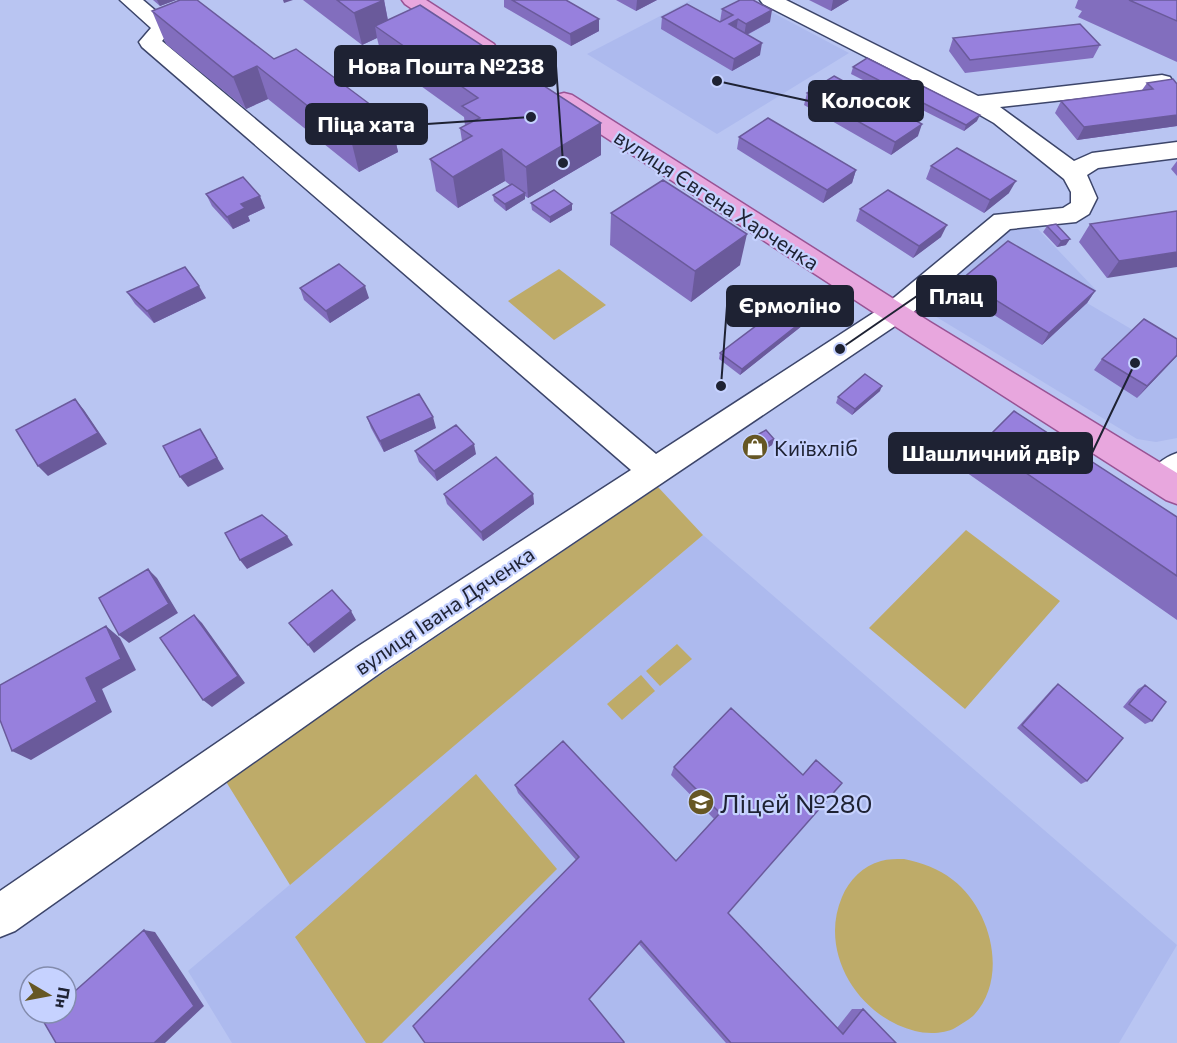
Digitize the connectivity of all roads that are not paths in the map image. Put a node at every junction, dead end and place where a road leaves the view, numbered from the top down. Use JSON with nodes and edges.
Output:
{"nodes":[{"id":1,"x":130,"y":0,"type":"edge"},
{"id":2,"x":412,"y":0,"type":"edge"},
{"id":3,"x":770,"y":0,"type":"edge"},
{"id":4,"x":505,"y":61,"type":"edge"},
{"id":5,"x":1162,"y":82,"type":"edge"},
{"id":6,"x":544,"y":87,"type":"edge"},
{"id":7,"x":975,"y":103,"type":"junction"},
{"id":8,"x":1177,"y":150,"type":"edge"},
{"id":9,"x":1073,"y":173,"type":"junction"},
{"id":10,"x":894,"y":313,"type":"junction"},
{"id":11,"x":654,"y":471,"type":"junction"},
{"id":12,"x":1172,"y":479,"type":"edge"},
{"id":13,"x":0,"y":916,"type":"edge"}],
"edges":[{"from":1,"to":11,"type":"street"},
{"from":2,"to":4,"type":"main road"},
{"from":3,"to":7,"type":"street"},
{"from":5,"to":7,"type":"street"},
{"from":6,"to":10,"type":"main road","name":"вулиця Євгена Харченка"},
{"from":7,"to":9,"type":"street"},
{"from":8,"to":9,"type":"street"},
{"from":9,"to":10,"type":"street","name":"вулиця Івана Дяченка"},
{"from":10,"to":11,"type":"street","name":"вулиця Івана Дяченка"},
{"from":10,"to":12,"type":"main road","name":"вулиця Євгена Харченка"},
{"from":11,"to":13,"type":"street","name":"вулиця Івана Дяченка"}]}
